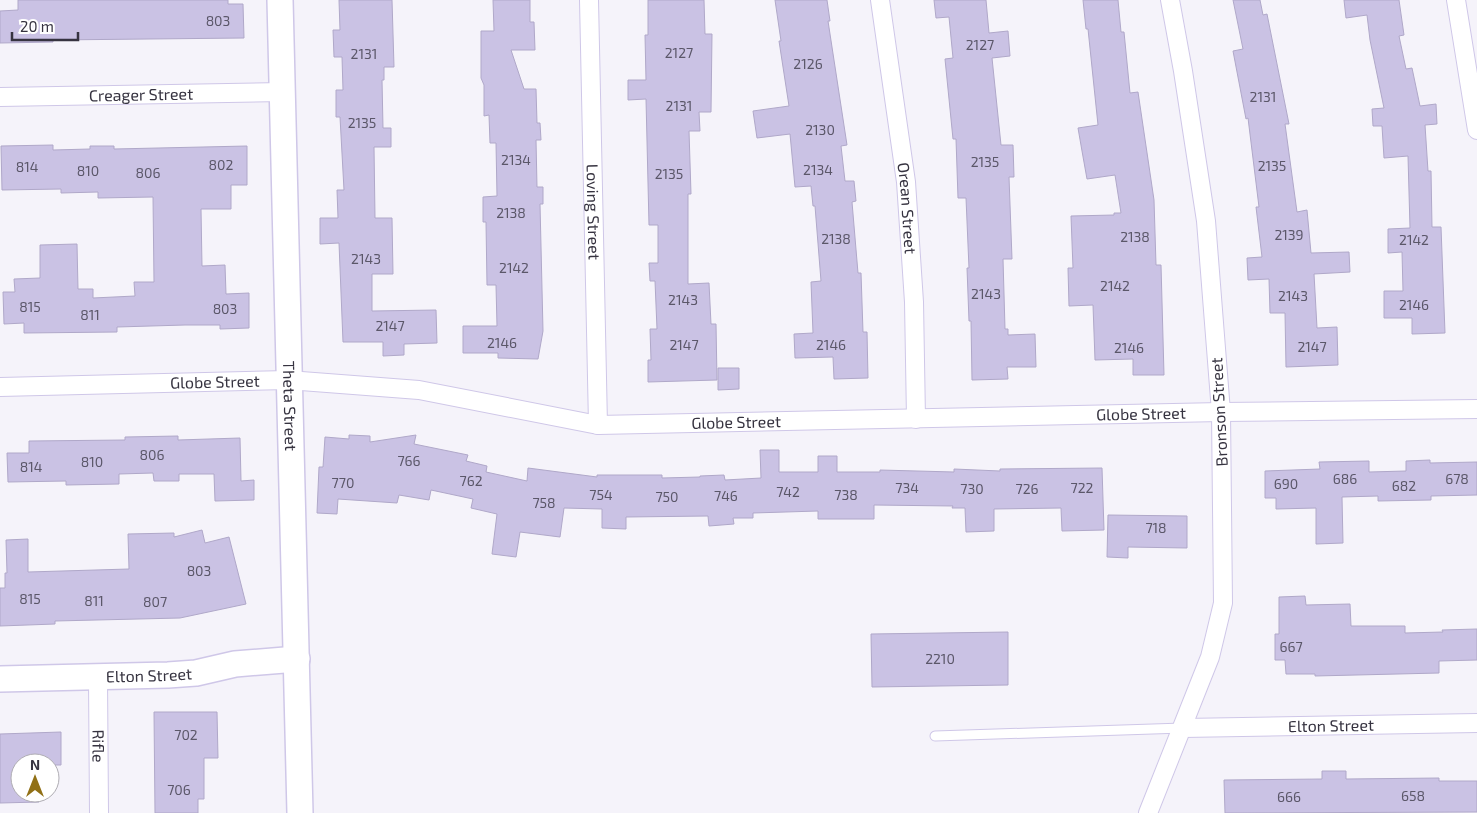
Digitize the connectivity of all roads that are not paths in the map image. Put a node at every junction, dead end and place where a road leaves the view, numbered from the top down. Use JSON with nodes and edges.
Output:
{"nodes":[{"id":1,"x":280,"y":0,"type":"edge"},
{"id":2,"x":589,"y":0,"type":"edge"},
{"id":3,"x":880,"y":0,"type":"edge"},
{"id":4,"x":1170,"y":0,"type":"edge"},
{"id":5,"x":1456,"y":0,"type":"edge"},
{"id":6,"x":283,"y":92,"type":"junction"},
{"id":7,"x":0,"y":97,"type":"edge"},
{"id":8,"x":1477,"y":130,"type":"edge"},
{"id":9,"x":288,"y":380,"type":"junction"},
{"id":10,"x":0,"y":387,"type":"edge"},
{"id":11,"x":1477,"y":409,"type":"edge"},
{"id":12,"x":1221,"y":412,"type":"junction"},
{"id":13,"x":916,"y":419,"type":"junction"},
{"id":14,"x":598,"y":424,"type":"junction"},
{"id":15,"x":296,"y":659,"type":"junction"},
{"id":16,"x":98,"y":678,"type":"junction"},
{"id":17,"x":0,"y":680,"type":"edge"},
{"id":18,"x":1477,"y":723,"type":"edge"},
{"id":19,"x":1183,"y":728,"type":"junction"},
{"id":20,"x":935,"y":736,"type":"dead end"},
{"id":21,"x":100,"y":813,"type":"edge"},
{"id":22,"x":300,"y":813,"type":"edge"},
{"id":23,"x":1148,"y":813,"type":"edge"}],
"edges":[{"from":1,"to":6,"type":"street","name":"Theta Street"},
{"from":2,"to":14,"type":"street","name":"Loving Street"},
{"from":3,"to":13,"type":"street","name":"Orean Street"},
{"from":4,"to":12,"type":"street","name":"Bronson Street"},
{"from":5,"to":8,"type":"street"},
{"from":6,"to":7,"type":"street","name":"Creager Street"},
{"from":6,"to":9,"type":"street","name":"Theta Street"},
{"from":9,"to":10,"type":"street","name":"Globe Street"},
{"from":9,"to":14,"type":"street","name":"Globe Street"},
{"from":9,"to":15,"type":"street","name":"Theta Street"},
{"from":11,"to":12,"type":"street","name":"Globe Street"},
{"from":12,"to":13,"type":"street","name":"Globe Street"},
{"from":12,"to":19,"type":"street","name":"Bronson Street"},
{"from":13,"to":14,"type":"street","name":"Globe Street"},
{"from":15,"to":16,"type":"street","name":"Elton Street"},
{"from":15,"to":22,"type":"street","name":"Theta Street"},
{"from":16,"to":17,"type":"street","name":"Elton Street"},
{"from":16,"to":21,"type":"street","name":"Rifle"},
{"from":18,"to":19,"type":"street","name":"Elton Street"},
{"from":19,"to":20,"type":"lane"},
{"from":19,"to":23,"type":"street","name":"Bronson Street"}]}
